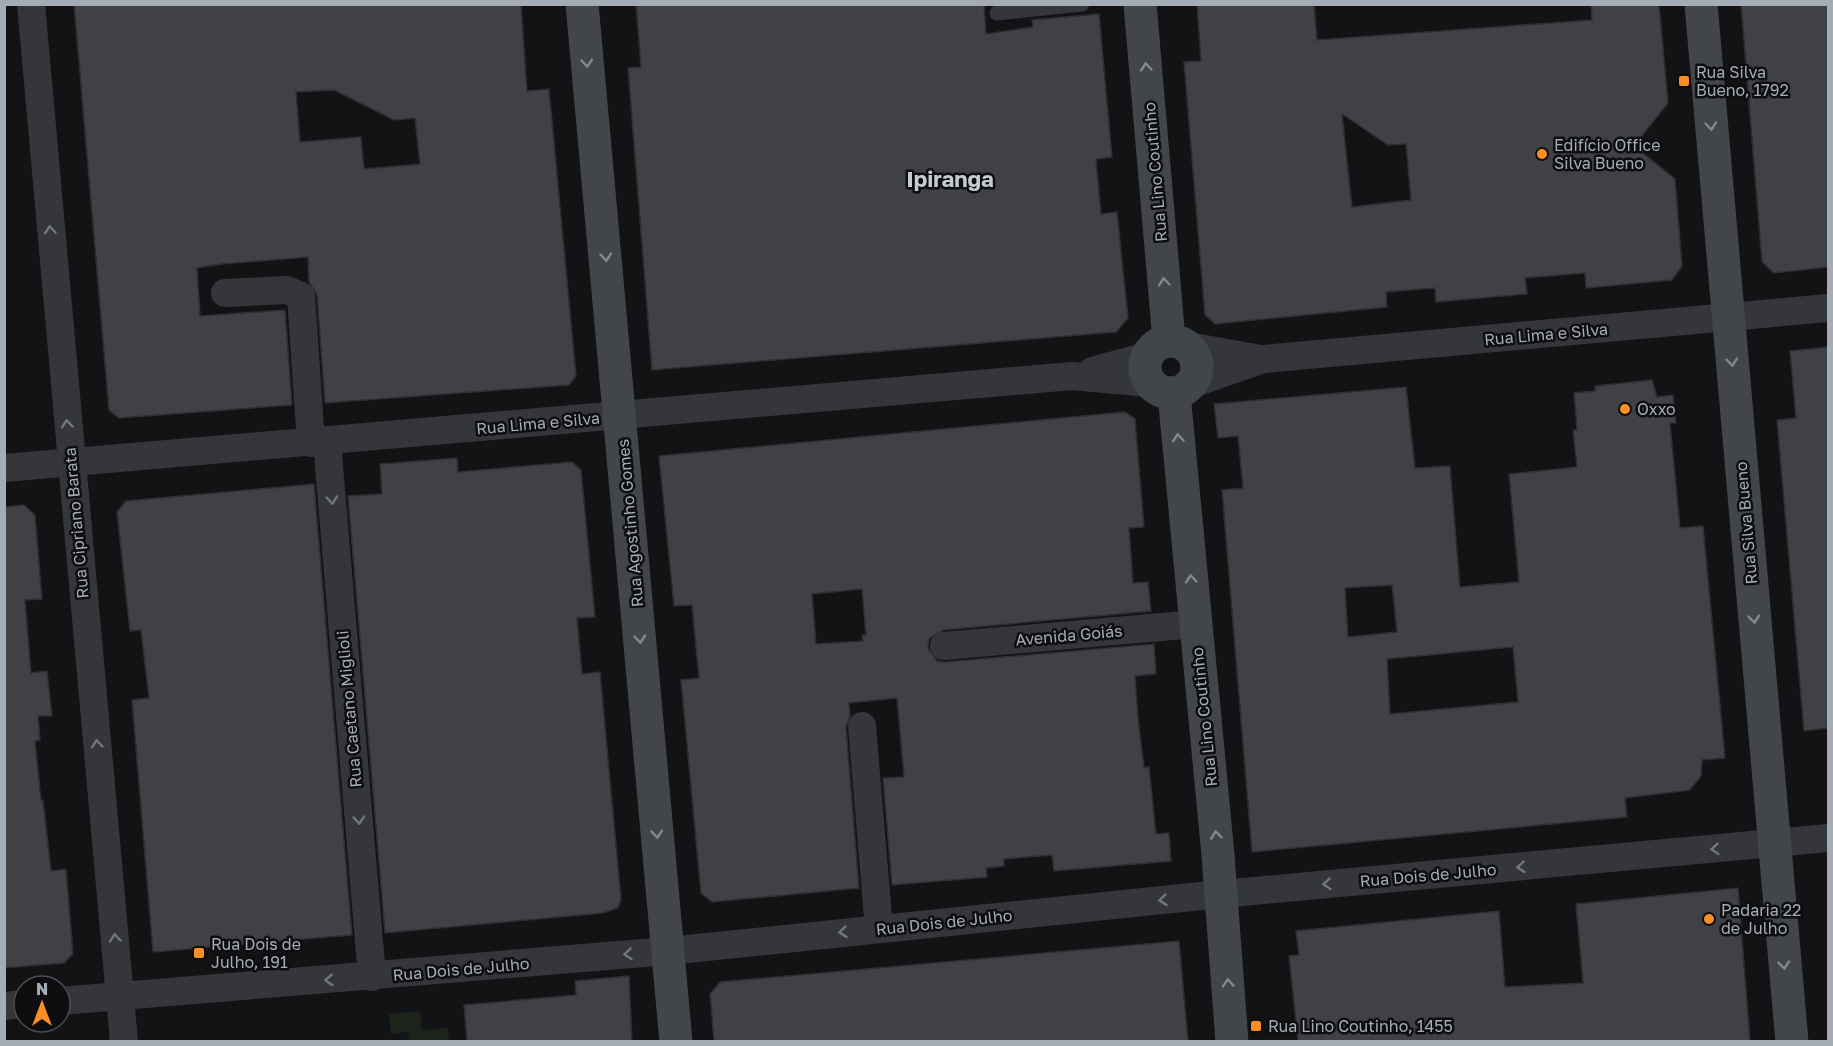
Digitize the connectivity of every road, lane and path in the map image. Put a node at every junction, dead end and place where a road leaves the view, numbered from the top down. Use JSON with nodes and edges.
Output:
{"nodes":[{"id":1,"x":31,"y":4,"type":"edge"},
{"id":2,"x":582,"y":4,"type":"edge"},
{"id":3,"x":1082,"y":4,"type":"edge"},
{"id":4,"x":1140,"y":4,"type":"edge"},
{"id":5,"x":1701,"y":4,"type":"edge"},
{"id":6,"x":997,"y":13,"type":"dead end"},
{"id":7,"x":225,"y":293,"type":"dead end"},
{"id":8,"x":1828,"y":308,"type":"edge"},
{"id":9,"x":1729,"y":318,"type":"junction"},
{"id":10,"x":1170,"y":367,"type":"junction"},
{"id":11,"x":621,"y":415,"type":"junction"},
{"id":12,"x":319,"y":442,"type":"junction"},
{"id":13,"x":70,"y":462,"type":"junction"},
{"id":14,"x":4,"y":468,"type":"edge"},
{"id":15,"x":1195,"y":624,"type":"junction"},
{"id":16,"x":944,"y":646,"type":"dead end"},
{"id":17,"x":862,"y":726,"type":"dead end"},
{"id":18,"x":1828,"y":838,"type":"edge"},
{"id":19,"x":1773,"y":844,"type":"junction"},
{"id":20,"x":1221,"y":894,"type":"junction"},
{"id":21,"x":879,"y":929,"type":"junction"},
{"id":22,"x":668,"y":951,"type":"junction"},
{"id":23,"x":372,"y":977,"type":"junction"},
{"id":24,"x":120,"y":996,"type":"junction"},
{"id":25,"x":72,"y":1000,"type":"edge"},
{"id":26,"x":124,"y":1041,"type":"edge"},
{"id":27,"x":676,"y":1041,"type":"edge"},
{"id":28,"x":1232,"y":1041,"type":"edge"},
{"id":29,"x":1792,"y":1041,"type":"edge"}],
"edges":[{"from":13,"to":1,"type":"street","name":"Rua Cipriano Barata","one_way":true},
{"from":2,"to":11,"type":"street","name":"Rua Agostinho Gomes","one_way":true},
{"from":3,"to":6,"type":"lane"},
{"from":10,"to":4,"type":"street","name":"Rua Lino Coutinho","one_way":true},
{"from":5,"to":9,"type":"street","name":"Rua Silva Bueno","one_way":true},
{"from":7,"to":12,"type":"street","name":"Rua Caetano Miglioli"},
{"from":8,"to":9,"type":"street","name":"Rua Lima e Silva"},
{"from":9,"to":10,"type":"street","name":"Rua Lima e Silva"},
{"from":9,"to":19,"type":"street","name":"Rua Silva Bueno","one_way":true},
{"from":10,"to":11,"type":"street","name":"Rua Lima e Silva"},
{"from":15,"to":10,"type":"street","name":"Rua Lino Coutinho","one_way":true},
{"from":11,"to":12,"type":"street","name":"Rua Lima e Silva"},
{"from":11,"to":22,"type":"street","name":"Rua Agostinho Gomes","one_way":true},
{"from":12,"to":13,"type":"street","name":"Rua Lima e Silva"},
{"from":12,"to":23,"type":"street","name":"Rua Caetano Miglioli","one_way":true},
{"from":13,"to":14,"type":"street","name":"Rua Lima e Silva"},
{"from":24,"to":13,"type":"street","name":"Rua Cipriano Barata","one_way":true},
{"from":15,"to":16,"type":"street","name":"Avenida Goiás"},
{"from":20,"to":15,"type":"street","name":"Rua Lino Coutinho","one_way":true},
{"from":17,"to":21,"type":"street"},
{"from":18,"to":19,"type":"street","name":"Rua Dois de Julho"},
{"from":19,"to":20,"type":"street","name":"Rua Dois de Julho","one_way":true},
{"from":19,"to":29,"type":"street","name":"Rua Silva Bueno","one_way":true},
{"from":20,"to":21,"type":"street","name":"Rua Dois de Julho","one_way":true},
{"from":28,"to":20,"type":"street","name":"Rua Lino Coutinho","one_way":true},
{"from":21,"to":22,"type":"street","name":"Rua Dois de Julho","one_way":true},
{"from":22,"to":23,"type":"street","name":"Rua Dois de Julho","one_way":true},
{"from":22,"to":27,"type":"street","name":"Rua Agostinho Gomes"},
{"from":23,"to":24,"type":"street","name":"Rua Dois de Julho","one_way":true},
{"from":24,"to":25,"type":"street","name":"Rua Dois de Julho"},
{"from":24,"to":26,"type":"street","name":"Rua Cipriano Barata"}]}
